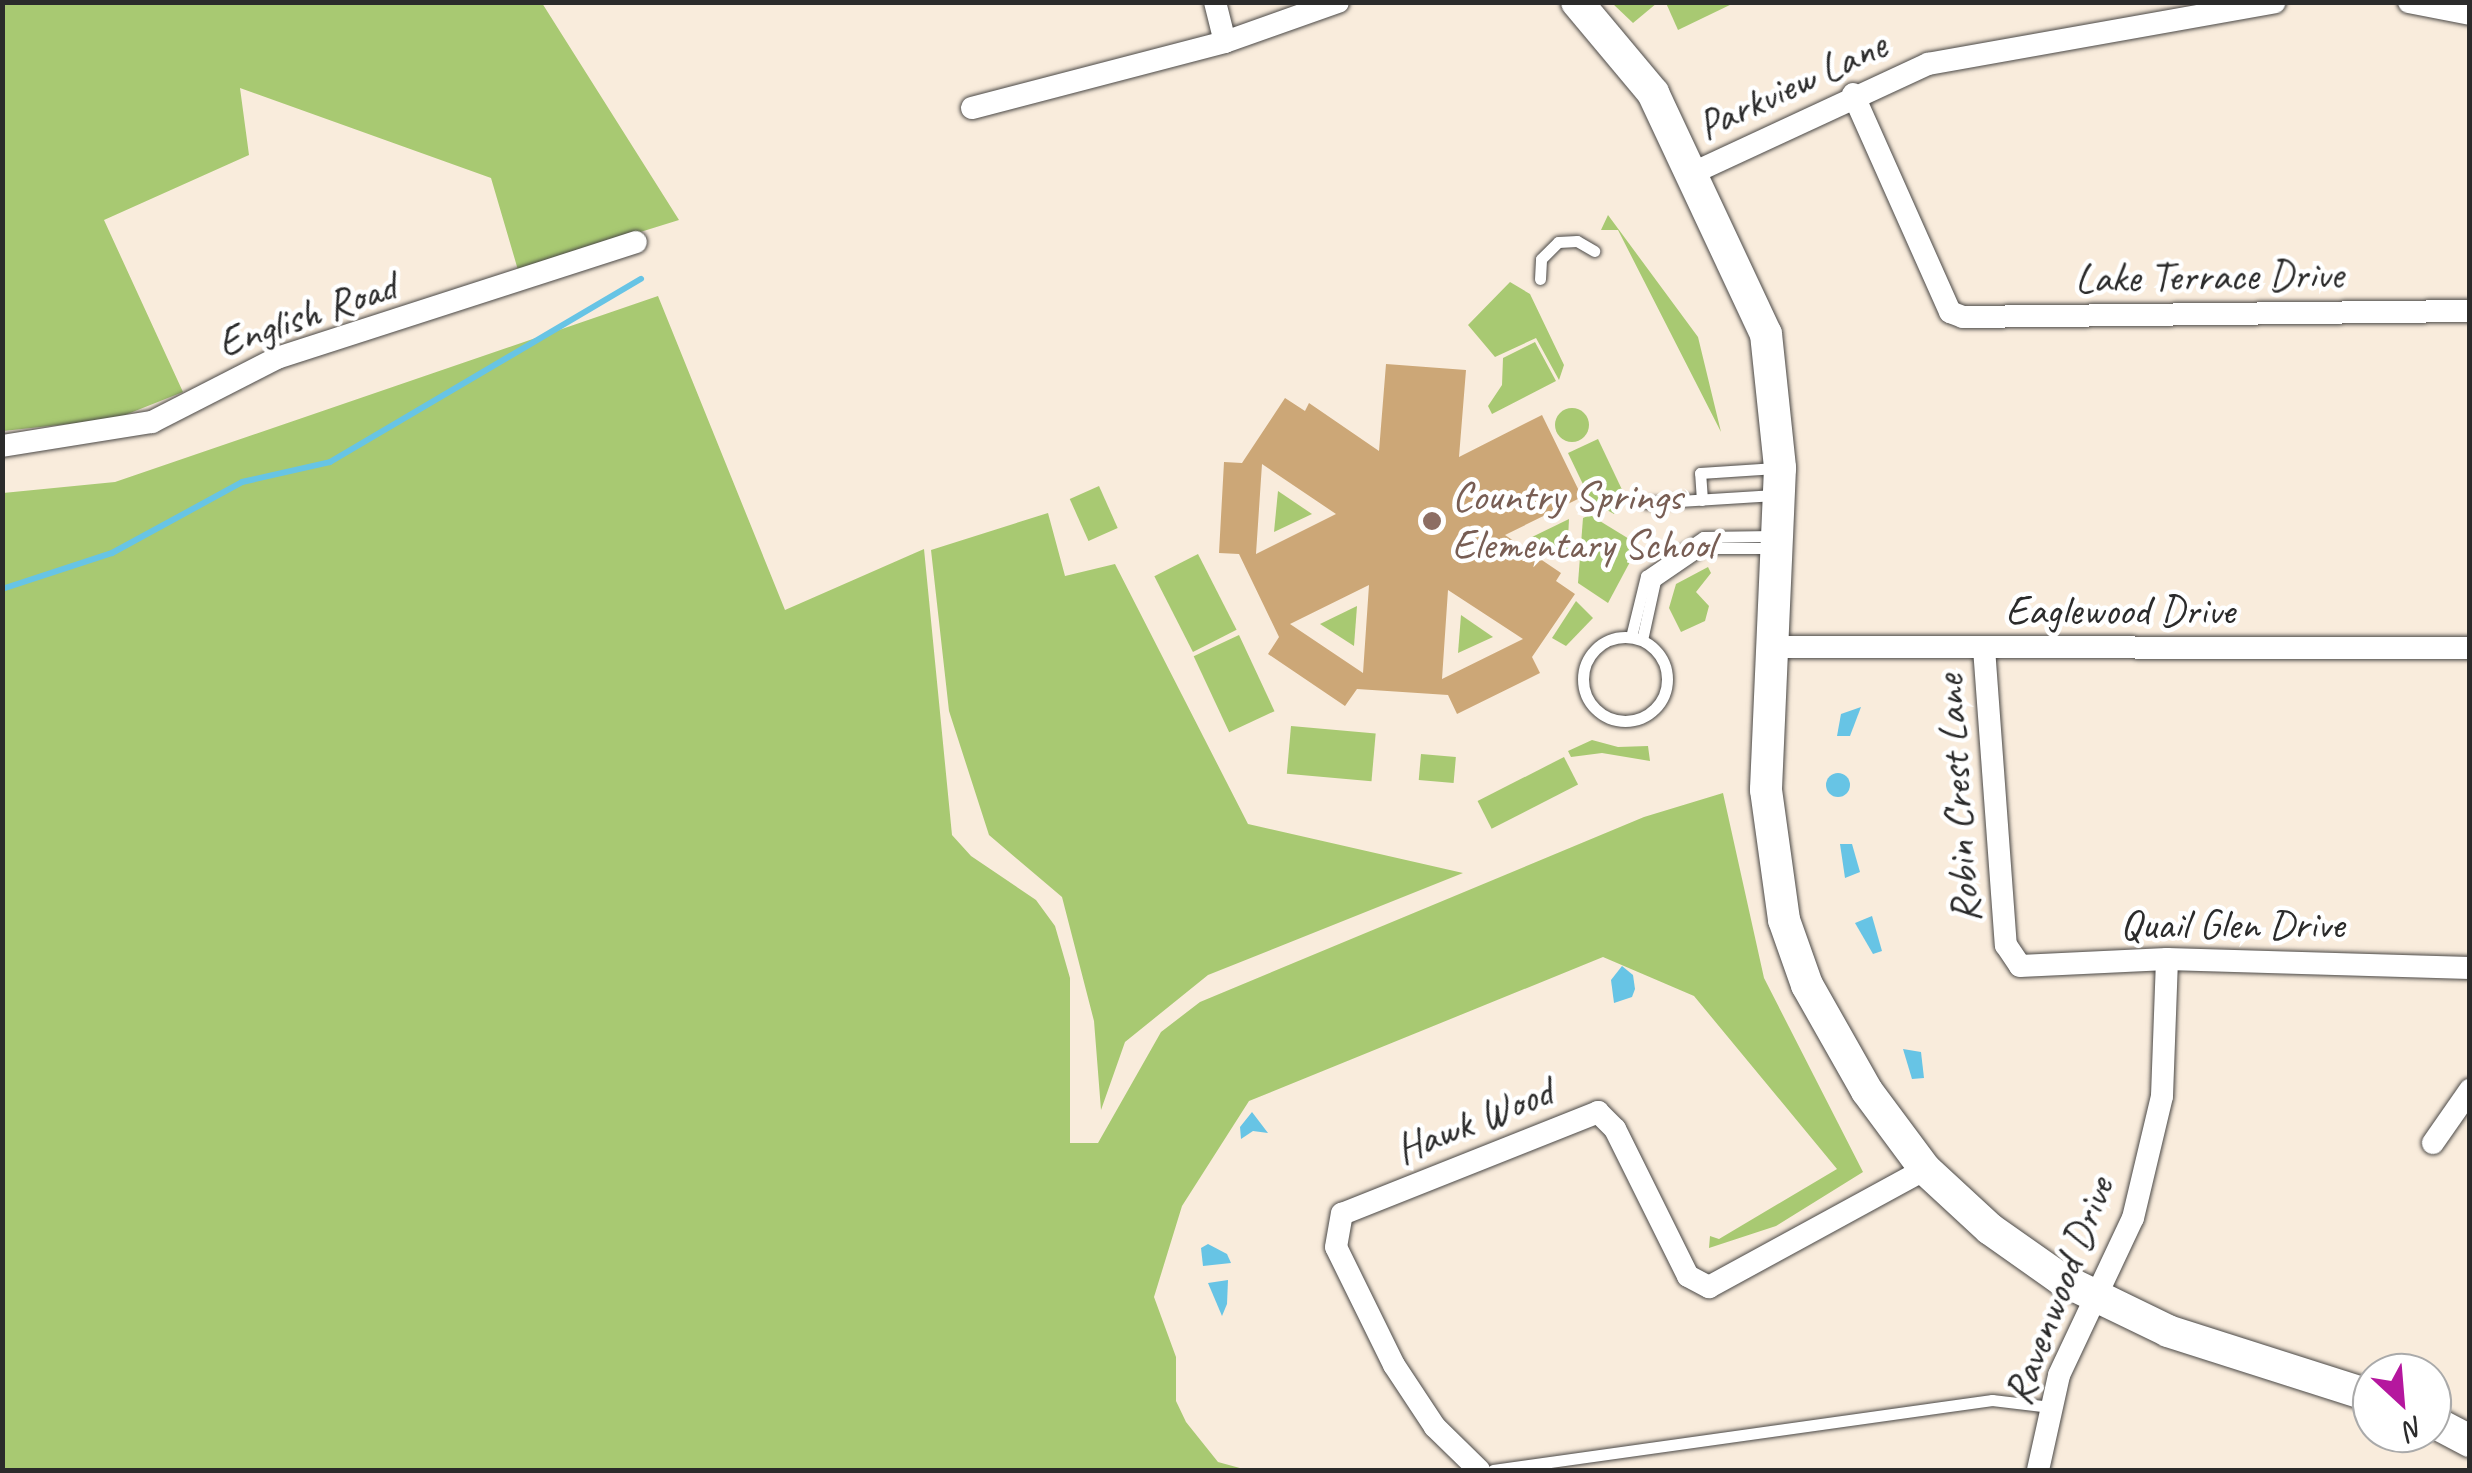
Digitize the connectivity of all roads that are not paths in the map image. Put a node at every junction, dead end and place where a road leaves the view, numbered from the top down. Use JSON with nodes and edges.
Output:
{"nodes":[{"id":1,"x":1215,"y":2,"type":"edge"},
{"id":2,"x":1338,"y":2,"type":"edge"},
{"id":3,"x":1577,"y":2,"type":"edge"},
{"id":4,"x":2274,"y":2,"type":"edge"},
{"id":5,"x":2409,"y":2,"type":"edge"},
{"id":6,"x":2470,"y":14,"type":"edge"},
{"id":7,"x":1225,"y":42,"type":"junction"},
{"id":8,"x":1853,"y":94,"type":"junction"},
{"id":9,"x":972,"y":108,"type":"dead end"},
{"id":10,"x":1695,"y":172,"type":"junction"},
{"id":11,"x":636,"y":242,"type":"dead end"},
{"id":12,"x":1594,"y":251,"type":"dead end"},
{"id":13,"x":1540,"y":279,"type":"dead end"},
{"id":14,"x":2470,"y":311,"type":"edge"},
{"id":15,"x":2,"y":446,"type":"edge"},
{"id":16,"x":1780,"y":482,"type":"junction"},
{"id":17,"x":1702,"y":500,"type":"junction"},
{"id":18,"x":1647,"y":503,"type":"dead end"},
{"id":19,"x":1778,"y":542,"type":"junction"},
{"id":20,"x":1636,"y":638,"type":"junction"},
{"id":21,"x":1771,"y":647,"type":"junction"},
{"id":22,"x":1984,"y":648,"type":"junction"},
{"id":23,"x":2470,"y":648,"type":"edge"},
{"id":24,"x":2006,"y":944,"type":"joint"},
{"id":25,"x":2167,"y":959,"type":"junction"},
{"id":26,"x":2470,"y":968,"type":"edge"},
{"id":27,"x":2470,"y":1090,"type":"edge"},
{"id":28,"x":2433,"y":1143,"type":"dead end"},
{"id":29,"x":1925,"y":1169,"type":"junction"},
{"id":30,"x":2098,"y":1301,"type":"junction"},
{"id":31,"x":2352,"y":1390,"type":"edge"},
{"id":32,"x":2051,"y":1407,"type":"junction"},
{"id":33,"x":1479,"y":1470,"type":"edge"},
{"id":34,"x":1493,"y":1470,"type":"edge"},
{"id":35,"x":2038,"y":1470,"type":"edge"}],
"edges":[{"from":1,"to":7,"type":"street"},
{"from":2,"to":7,"type":"street"},
{"from":3,"to":10,"type":"street"},
{"from":4,"to":8,"type":"street","name":"Parkview Lane"},
{"from":5,"to":6,"type":"street"},
{"from":7,"to":9,"type":"street"},
{"from":8,"to":10,"type":"street","name":"Parkview Lane"},
{"from":8,"to":14,"type":"street","name":"Lake Terrace Drive"},
{"from":10,"to":16,"type":"street"},
{"from":11,"to":15,"type":"street","name":"English Road"},
{"from":12,"to":13,"type":"lane"},
{"from":16,"to":17,"type":"lane"},
{"from":16,"to":17,"type":"lane"},
{"from":16,"to":19,"type":"street"},
{"from":17,"to":18,"type":"lane"},
{"from":19,"to":20,"type":"lane"},
{"from":19,"to":21,"type":"street"},
{"from":20,"to":20,"type":"lane"},
{"from":21,"to":22,"type":"street","name":"Eaglewood Drive"},
{"from":21,"to":29,"type":"street"},
{"from":22,"to":23,"type":"street","name":"Eaglewood Drive"},
{"from":22,"to":24,"type":"street","name":"Robin Crest Lane"},
{"from":24,"to":25,"type":"street","name":"Quail Glen Drive"},
{"from":25,"to":26,"type":"street","name":"Quail Glen Drive"},
{"from":25,"to":30,"type":"street","name":"Ravenwood Drive"},
{"from":27,"to":28,"type":"street"},
{"from":29,"to":30,"type":"street"},
{"from":29,"to":33,"type":"street","name":"Hawk Wood"},
{"from":30,"to":31,"type":"street"},
{"from":30,"to":32,"type":"street","name":"Ravenwood Drive"},
{"from":32,"to":34,"type":"lane"},
{"from":32,"to":35,"type":"street","name":"Ravenwood Drive"}]}
